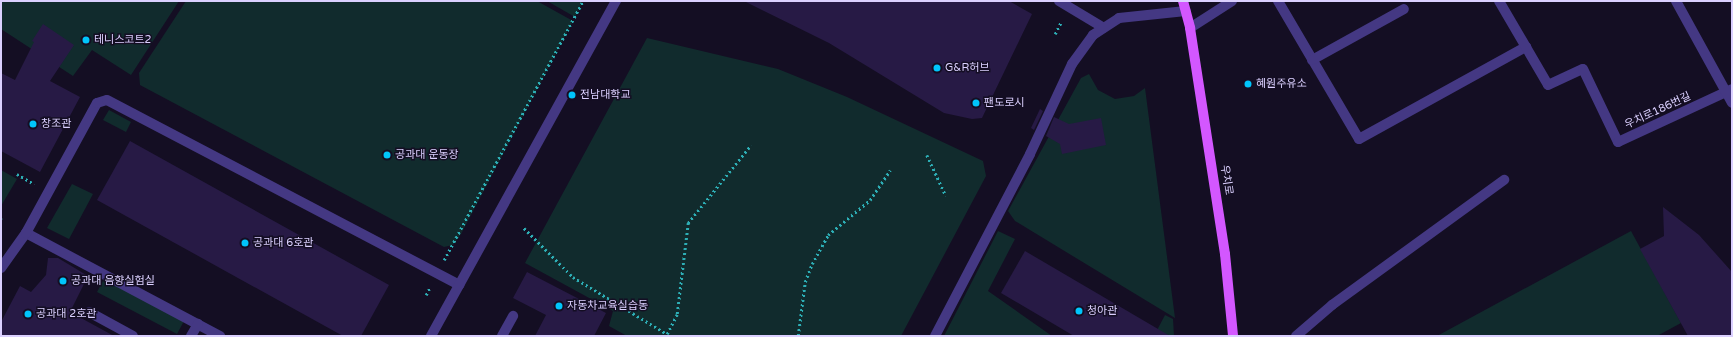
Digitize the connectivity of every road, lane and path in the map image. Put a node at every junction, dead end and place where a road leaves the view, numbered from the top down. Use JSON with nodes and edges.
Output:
{"nodes":[{"id":1,"x":583,"y":1,"type":"edge"},
{"id":2,"x":616,"y":1,"type":"edge"},
{"id":3,"x":1059,"y":1,"type":"edge"},
{"id":4,"x":1232,"y":1,"type":"edge"},
{"id":5,"x":1278,"y":1,"type":"edge"},
{"id":6,"x":1499,"y":1,"type":"edge"},
{"id":7,"x":1676,"y":1,"type":"edge"},
{"id":8,"x":1184,"y":6,"type":"edge"},
{"id":9,"x":1404,"y":10,"type":"dead end"},
{"id":10,"x":1104,"y":28,"type":"junction"},
{"id":11,"x":1190,"y":28,"type":"junction"},
{"id":12,"x":1526,"y":47,"type":"junction"},
{"id":13,"x":1312,"y":60,"type":"junction"},
{"id":14,"x":1729,"y":91,"type":"edge"},
{"id":15,"x":1732,"y":103,"type":"edge"},
{"id":16,"x":751,"y":145,"type":"dead end"},
{"id":17,"x":927,"y":155,"type":"dead end"},
{"id":18,"x":890,"y":170,"type":"dead end"},
{"id":19,"x":17,"y":174,"type":"dead end"},
{"id":20,"x":1504,"y":180,"type":"dead end"},
{"id":21,"x":36,"y":184,"type":"dead end"},
{"id":22,"x":946,"y":196,"type":"dead end"},
{"id":23,"x":1,"y":218,"type":"edge"},
{"id":24,"x":1,"y":222,"type":"edge"},
{"id":25,"x":524,"y":228,"type":"dead end"},
{"id":26,"x":26,"y":233,"type":"junction"},
{"id":27,"x":1,"y":268,"type":"edge"},
{"id":28,"x":437,"y":273,"type":"junction"},
{"id":29,"x":459,"y":285,"type":"junction"},
{"id":30,"x":426,"y":295,"type":"dead end"},
{"id":31,"x":89,"y":312,"type":"dead end"},
{"id":32,"x":513,"y":316,"type":"dead end"},
{"id":33,"x":198,"y":324,"type":"junction"},
{"id":34,"x":133,"y":336,"type":"edge"},
{"id":35,"x":191,"y":336,"type":"edge"},
{"id":36,"x":220,"y":336,"type":"edge"},
{"id":37,"x":431,"y":336,"type":"edge"},
{"id":38,"x":502,"y":336,"type":"edge"},
{"id":39,"x":798,"y":336,"type":"edge"},
{"id":40,"x":935,"y":336,"type":"edge"},
{"id":41,"x":1233,"y":336,"type":"edge"},
{"id":42,"x":1296,"y":336,"type":"edge"}],
"edges":[{"from":1,"to":28,"type":"path"},
{"from":2,"to":29,"type":"street"},
{"from":3,"to":10,"type":"street"},
{"from":4,"to":11,"type":"street"},
{"from":5,"to":13,"type":"street"},
{"from":6,"to":12,"type":"street","name":"우치로186번길"},
{"from":7,"to":14,"type":"street"},
{"from":8,"to":10,"type":"street"},
{"from":8,"to":11,"type":"main road","name":"우치로"},
{"from":9,"to":13,"type":"street"},
{"from":10,"to":40,"type":"street"},
{"from":11,"to":41,"type":"main road","name":"우치로"},
{"from":12,"to":13,"type":"street"},
{"from":12,"to":14,"type":"street","name":"우치로186번길"},
{"from":14,"to":15,"type":"street"},
{"from":16,"to":25,"type":"path"},
{"from":17,"to":22,"type":"path"},
{"from":18,"to":39,"type":"path"},
{"from":19,"to":21,"type":"path"},
{"from":20,"to":42,"type":"street"},
{"from":23,"to":24,"type":"path"},
{"from":26,"to":27,"type":"street"},
{"from":26,"to":28,"type":"street"},
{"from":26,"to":33,"type":"street"},
{"from":28,"to":29,"type":"street"},
{"from":28,"to":30,"type":"path"},
{"from":29,"to":37,"type":"street"},
{"from":31,"to":34,"type":"street"},
{"from":32,"to":38,"type":"street"},
{"from":33,"to":35,"type":"street"},
{"from":33,"to":36,"type":"street"}]}
